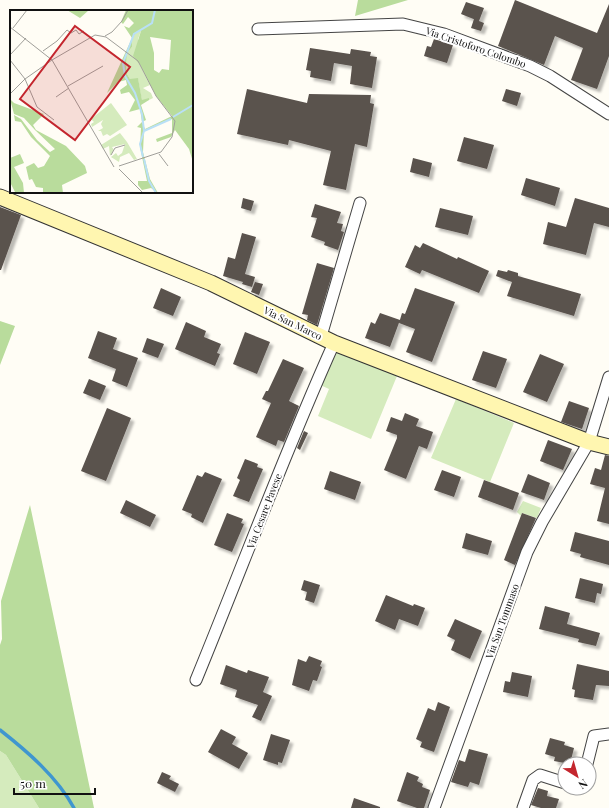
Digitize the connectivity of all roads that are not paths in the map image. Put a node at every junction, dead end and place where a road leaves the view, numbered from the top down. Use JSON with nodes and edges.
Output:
{"nodes":[{"id":1,"x":258,"y":29,"type":"dead end"},
{"id":2,"x":609,"y":114,"type":"edge"},
{"id":3,"x":0,"y":197,"type":"edge"},
{"id":4,"x":360,"y":204,"type":"dead end"},
{"id":5,"x":328,"y":340,"type":"junction"},
{"id":6,"x":609,"y":377,"type":"edge"},
{"id":7,"x":589,"y":442,"type":"junction"},
{"id":8,"x":609,"y":447,"type":"edge"},
{"id":9,"x":196,"y":680,"type":"dead end"},
{"id":10,"x":609,"y":734,"type":"edge"},
{"id":11,"x":589,"y":756,"type":"edge"},
{"id":12,"x":557,"y":780,"type":"edge"},
{"id":13,"x":434,"y":808,"type":"edge"},
{"id":14,"x":523,"y":808,"type":"edge"}],
"edges":[{"from":1,"to":2,"type":"street","name":"Via Cristoforo Colombo"},
{"from":3,"to":5,"type":"street","name":"Via San Marco"},
{"from":4,"to":5,"type":"street","name":"Via Cesare Pavese"},
{"from":5,"to":7,"type":"street","name":"Via San Marco"},
{"from":5,"to":9,"type":"street","name":"Via Cesare Pavese"},
{"from":6,"to":7,"type":"street","name":"Via San Tommaso"},
{"from":7,"to":8,"type":"street","name":"Via San Marco"},
{"from":7,"to":13,"type":"street","name":"Via San Tommaso"},
{"from":10,"to":11,"type":"street"},
{"from":12,"to":14,"type":"street"}]}
